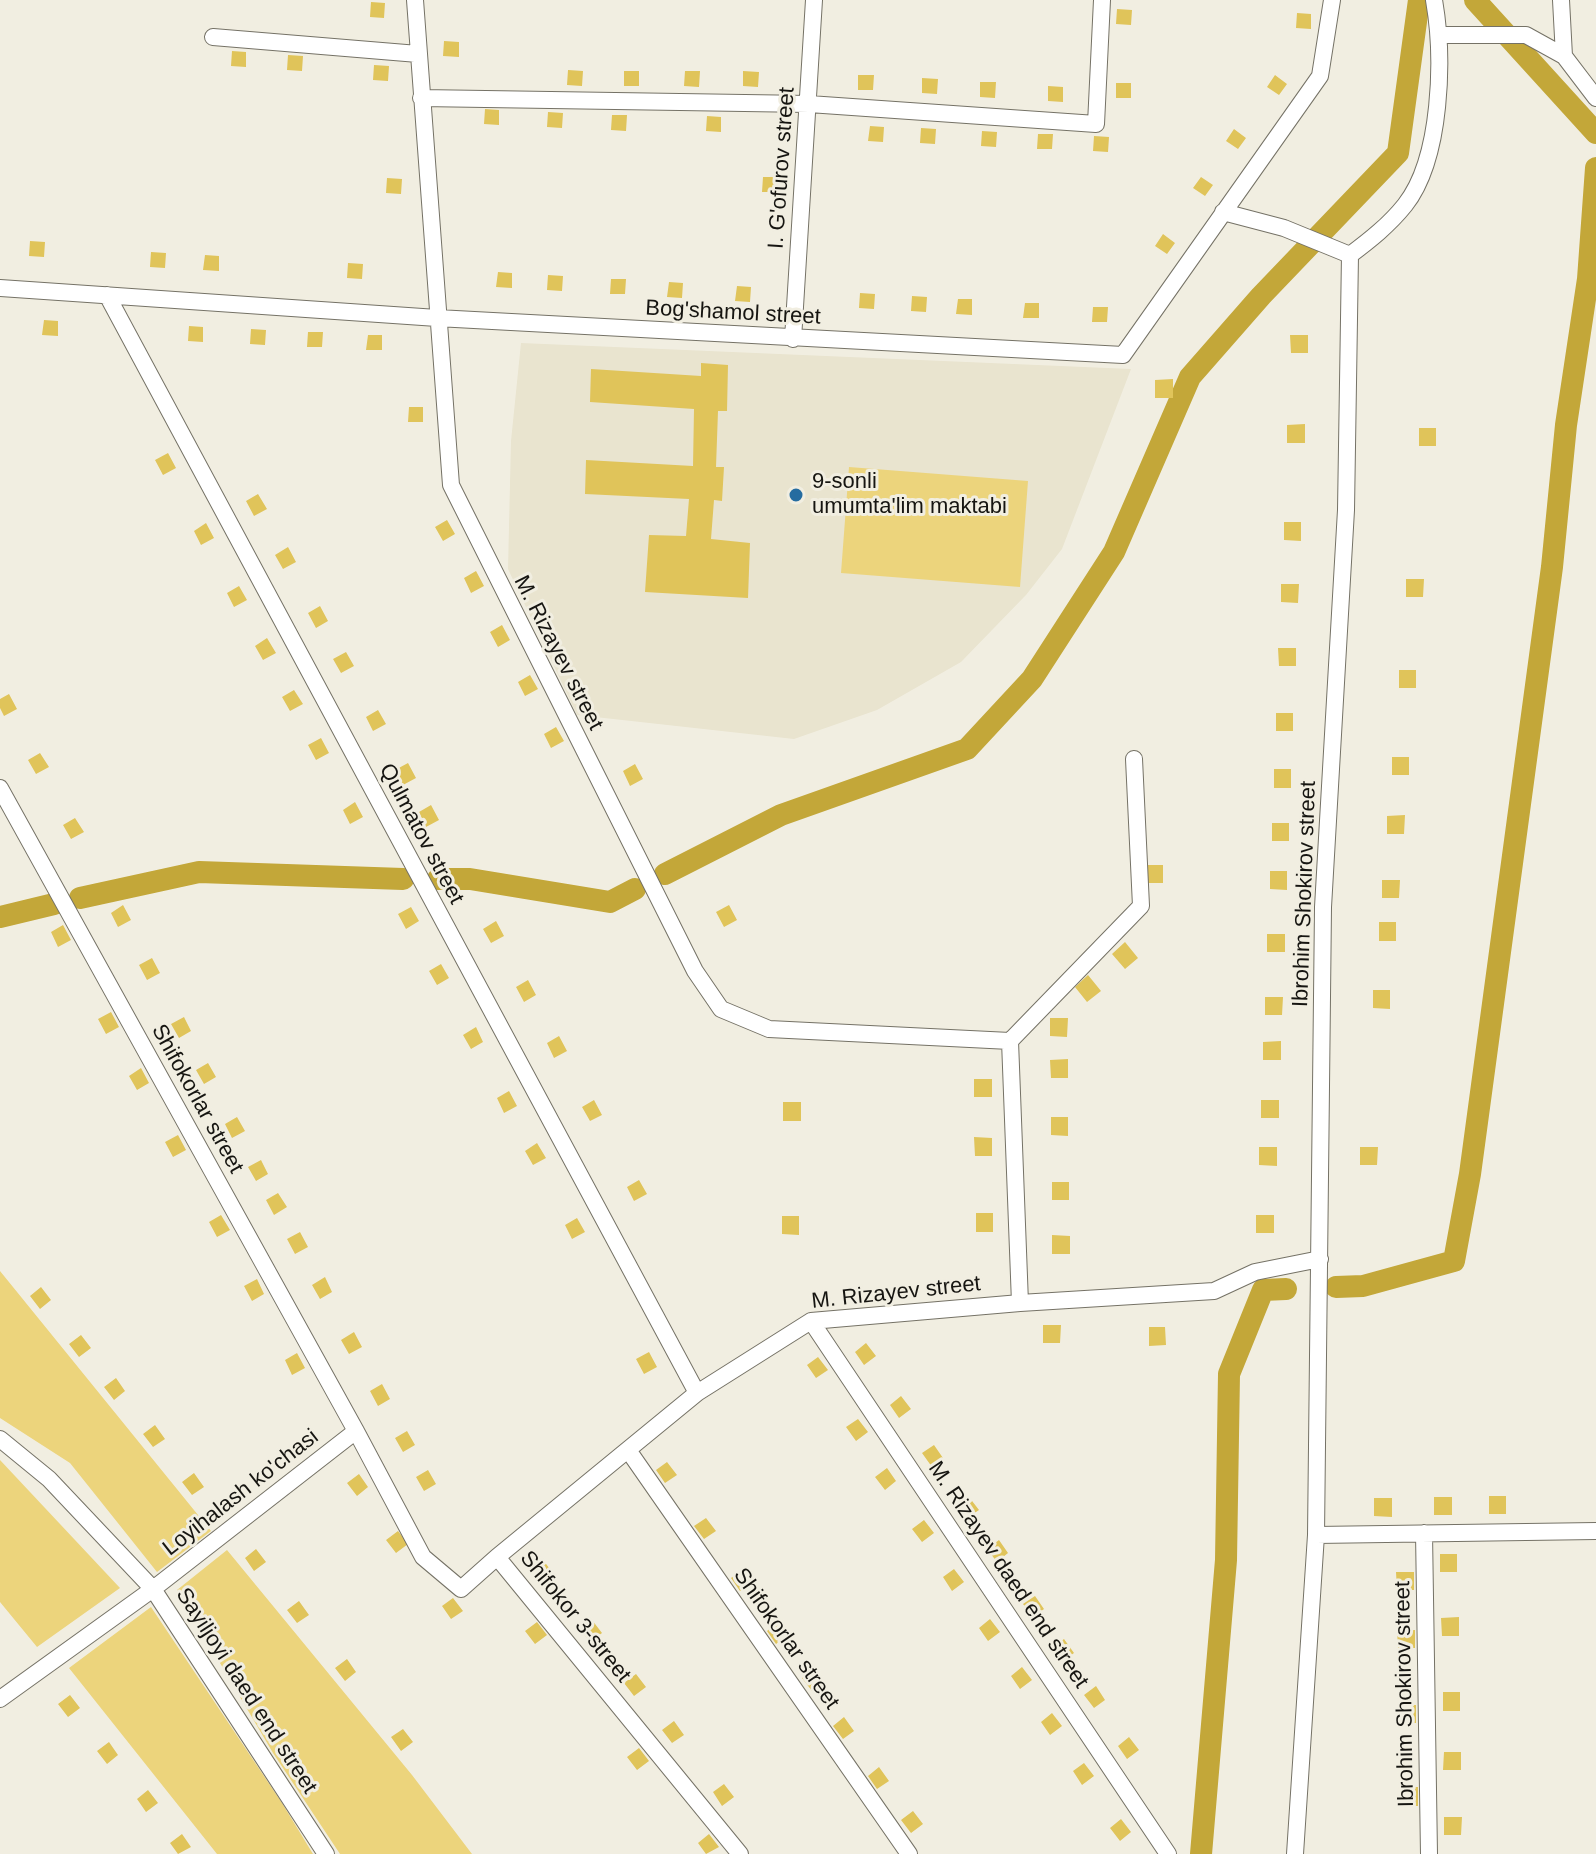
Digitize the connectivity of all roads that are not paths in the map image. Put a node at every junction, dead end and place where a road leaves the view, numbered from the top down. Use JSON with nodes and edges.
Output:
{"nodes":[{"id":1,"x":415,"y":0,"type":"edge"},
{"id":2,"x":814,"y":0,"type":"edge"},
{"id":3,"x":1102,"y":0,"type":"edge"},
{"id":4,"x":1332,"y":0,"type":"edge"},
{"id":5,"x":1434,"y":0,"type":"edge"},
{"id":6,"x":1561,"y":0,"type":"edge"},
{"id":7,"x":1440,"y":35,"type":"junction"},
{"id":8,"x":213,"y":37,"type":"dead end"},
{"id":9,"x":418,"y":54,"type":"junction"},
{"id":10,"x":1564,"y":56,"type":"junction"},
{"id":11,"x":421,"y":98,"type":"junction"},
{"id":12,"x":1596,"y":98,"type":"edge"},
{"id":13,"x":809,"y":104,"type":"junction"},
{"id":14,"x":1223,"y":212,"type":"junction"},
{"id":15,"x":1350,"y":255,"type":"junction"},
{"id":16,"x":0,"y":288,"type":"edge"},
{"id":17,"x":107,"y":295,"type":"junction"},
{"id":18,"x":437,"y":318,"type":"junction"},
{"id":19,"x":793,"y":339,"type":"junction"},
{"id":20,"x":1134,"y":759,"type":"dead end"},
{"id":21,"x":0,"y":788,"type":"edge"},
{"id":22,"x":1010,"y":1041,"type":"junction"},
{"id":23,"x":1320,"y":1259,"type":"junction"},
{"id":24,"x":1020,"y":1303,"type":"junction"},
{"id":25,"x":811,"y":1321,"type":"junction"},
{"id":26,"x":697,"y":1393,"type":"junction"},
{"id":27,"x":356,"y":1431,"type":"junction"},
{"id":28,"x":0,"y":1439,"type":"edge"},
{"id":29,"x":628,"y":1450,"type":"junction"},
{"id":30,"x":1596,"y":1531,"type":"edge"},
{"id":31,"x":1424,"y":1533,"type":"junction"},
{"id":32,"x":1316,"y":1535,"type":"junction"},
{"id":33,"x":497,"y":1557,"type":"junction"},
{"id":34,"x":153,"y":1589,"type":"junction"},
{"id":35,"x":0,"y":1699,"type":"edge"},
{"id":36,"x":326,"y":1854,"type":"edge"},
{"id":37,"x":740,"y":1854,"type":"edge"},
{"id":38,"x":909,"y":1854,"type":"edge"},
{"id":39,"x":1168,"y":1854,"type":"edge"},
{"id":40,"x":1295,"y":1854,"type":"edge"},
{"id":41,"x":1429,"y":1854,"type":"edge"}],
"edges":[{"from":1,"to":9,"type":"street","name":"M. Rizayev street"},
{"from":2,"to":13,"type":"street","name":"I. G'ofurov street"},
{"from":3,"to":13,"type":"street"},
{"from":4,"to":14,"type":"street","name":"Bog'shamol street"},
{"from":5,"to":7,"type":"street"},
{"from":6,"to":10,"type":"street"},
{"from":7,"to":10,"type":"street"},
{"from":7,"to":15,"type":"street"},
{"from":8,"to":9,"type":"street"},
{"from":9,"to":11,"type":"street","name":"M. Rizayev street"},
{"from":10,"to":12,"type":"street"},
{"from":11,"to":13,"type":"street"},
{"from":11,"to":18,"type":"street","name":"M. Rizayev street"},
{"from":13,"to":19,"type":"street","name":"I. G'ofurov street"},
{"from":14,"to":15,"type":"street"},
{"from":14,"to":19,"type":"street","name":"Bog'shamol street"},
{"from":15,"to":23,"type":"street","name":"Ibrohim Shokirov street"},
{"from":16,"to":17,"type":"street","name":"Bog'shamol street"},
{"from":17,"to":18,"type":"street","name":"Bog'shamol street"},
{"from":17,"to":26,"type":"street","name":"Qulmatov street"},
{"from":18,"to":19,"type":"street","name":"Bog'shamol street"},
{"from":18,"to":22,"type":"street","name":"M. Rizayev street"},
{"from":20,"to":22,"type":"street"},
{"from":21,"to":27,"type":"street","name":"Shifokorlar street"},
{"from":22,"to":24,"type":"street"},
{"from":23,"to":24,"type":"street","name":"M. Rizayev street"},
{"from":23,"to":32,"type":"street","name":"Ibrohim Shokirov street"},
{"from":24,"to":25,"type":"street","name":"M. Rizayev street"},
{"from":25,"to":26,"type":"street","name":"M. Rizayev street"},
{"from":25,"to":39,"type":"street","name":"M. Rizayev daed end street"},
{"from":26,"to":29,"type":"street","name":"M. Rizayev street"},
{"from":27,"to":33,"type":"street","name":"Shifokor 3-street"},
{"from":27,"to":34,"type":"street","name":"Loyihalash ko'chasi"},
{"from":28,"to":34,"type":"street"},
{"from":29,"to":33,"type":"street","name":"M. Rizayev street"},
{"from":29,"to":38,"type":"street","name":"Shifokorlar street"},
{"from":30,"to":31,"type":"street"},
{"from":31,"to":32,"type":"street"},
{"from":31,"to":41,"type":"street","name":"Ibrohim Shokirov street"},
{"from":32,"to":40,"type":"street","name":"Ibrohim Shokirov street"},
{"from":33,"to":37,"type":"street","name":"Shifokor 3-street"},
{"from":34,"to":35,"type":"street","name":"Sayiljoyi daed end street"},
{"from":34,"to":36,"type":"street","name":"Sayiljoyi daed end street"}]}
